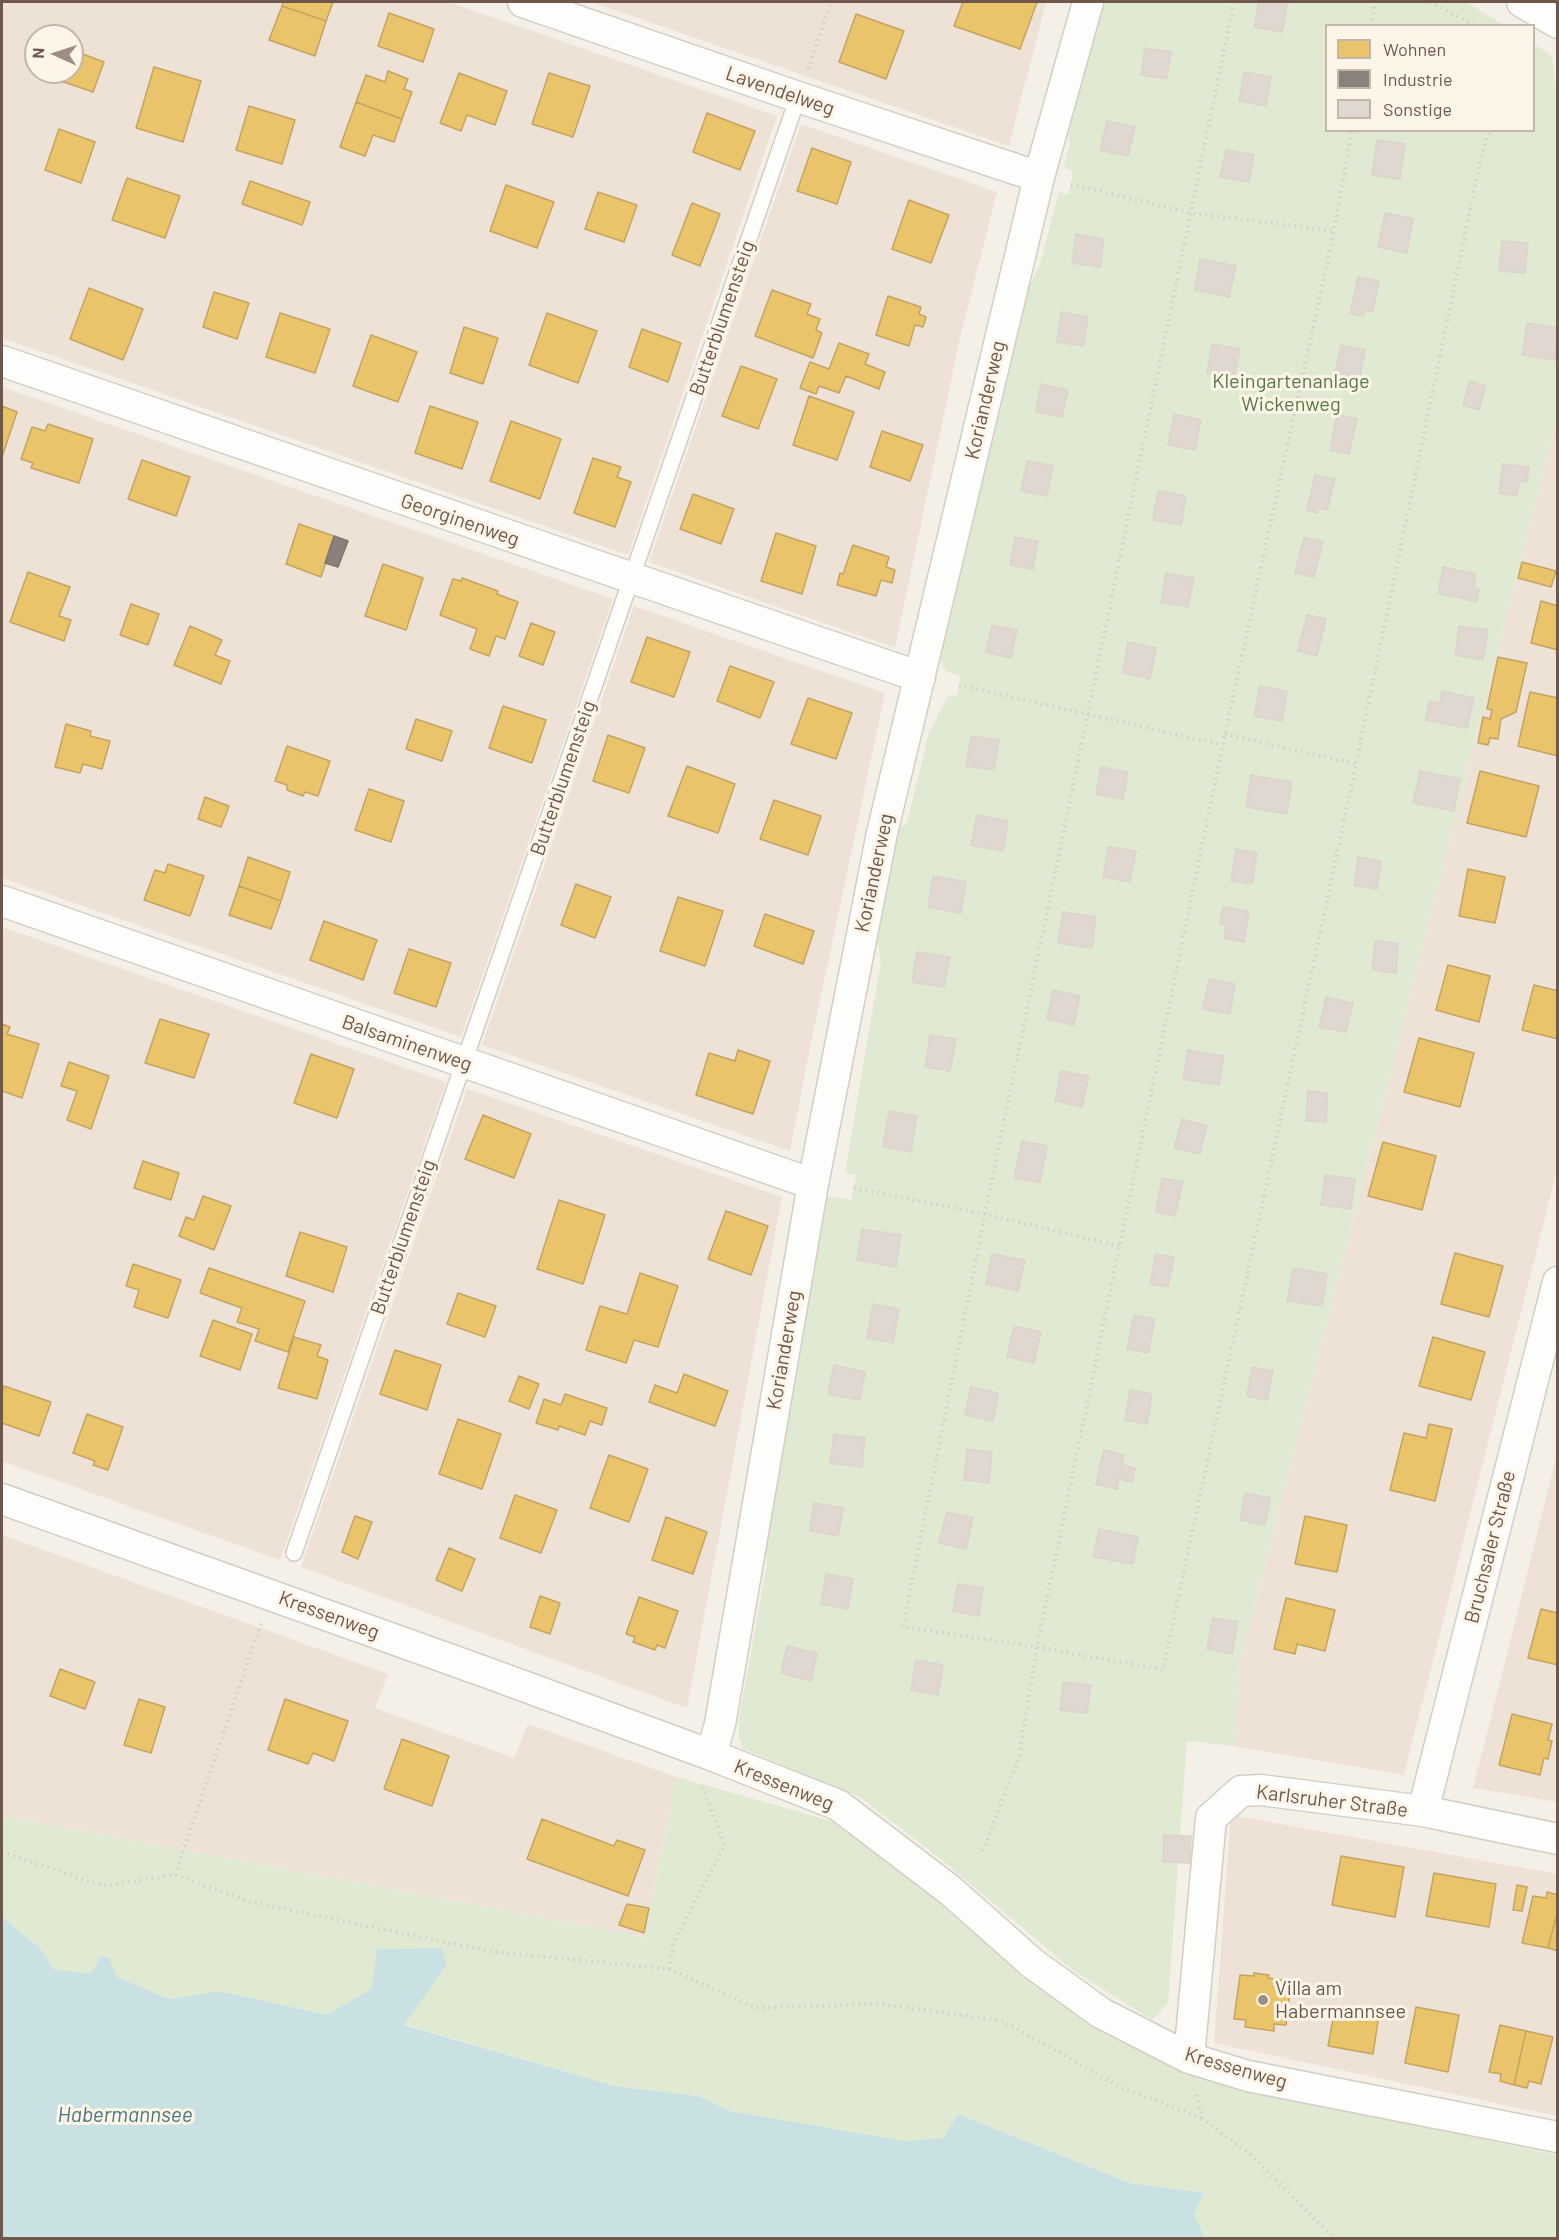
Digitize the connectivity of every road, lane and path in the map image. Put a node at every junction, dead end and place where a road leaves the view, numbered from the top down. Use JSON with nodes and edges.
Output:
{"nodes":[{"id":1,"x":523,"y":2,"type":"edge"},
{"id":2,"x":831,"y":2,"type":"edge"},
{"id":3,"x":1088,"y":2,"type":"edge"},
{"id":4,"x":1234,"y":2,"type":"edge"},
{"id":5,"x":1375,"y":2,"type":"edge"},
{"id":6,"x":1431,"y":2,"type":"edge"},
{"id":7,"x":1522,"y":2,"type":"edge"},
{"id":8,"x":1557,"y":23,"type":"edge"},
{"id":9,"x":1371,"y":24,"type":"edge"},
{"id":10,"x":1471,"y":24,"type":"edge"},
{"id":11,"x":798,"y":97,"type":"junction"},
{"id":12,"x":1352,"y":132,"type":"edge"},
{"id":13,"x":1489,"y":132,"type":"edge"},
{"id":14,"x":1039,"y":177,"type":"junction"},
{"id":15,"x":1071,"y":184,"type":"dead end"},
{"id":16,"x":1190,"y":213,"type":"junction"},
{"id":17,"x":1334,"y":231,"type":"junction"},
{"id":18,"x":2,"y":361,"type":"edge"},
{"id":19,"x":633,"y":579,"type":"junction"},
{"id":20,"x":920,"y":677,"type":"junction"},
{"id":21,"x":959,"y":685,"type":"dead end"},
{"id":22,"x":1088,"y":715,"type":"junction"},
{"id":23,"x":1225,"y":734,"type":"junction"},
{"id":24,"x":1223,"y":745,"type":"junction"},
{"id":25,"x":1356,"y":764,"type":"junction"},
{"id":26,"x":2,"y":901,"type":"edge"},
{"id":27,"x":464,"y":1062,"type":"junction"},
{"id":28,"x":813,"y":1184,"type":"junction"},
{"id":29,"x":854,"y":1188,"type":"dead end"},
{"id":30,"x":985,"y":1214,"type":"junction"},
{"id":31,"x":1120,"y":1246,"type":"junction"},
{"id":32,"x":1557,"y":1282,"type":"edge"},
{"id":33,"x":2,"y":1499,"type":"edge"},
{"id":34,"x":294,"y":1553,"type":"dead end"},
{"id":35,"x":271,"y":1594,"type":"junction"},
{"id":36,"x":1036,"y":1647,"type":"junction"},
{"id":37,"x":711,"y":1755,"type":"junction"},
{"id":38,"x":1422,"y":1811,"type":"junction"},
{"id":39,"x":1557,"y":1839,"type":"edge"},
{"id":40,"x":983,"y":1851,"type":"dead end"},
{"id":41,"x":2,"y":1852,"type":"edge"},
{"id":42,"x":175,"y":1875,"type":"junction"},
{"id":43,"x":669,"y":1969,"type":"junction"},
{"id":44,"x":1189,"y":2058,"type":"junction"},
{"id":45,"x":1202,"y":2118,"type":"junction"},
{"id":46,"x":1557,"y":2137,"type":"edge"},
{"id":47,"x":1334,"y":2238,"type":"edge"}],
"edges":[{"from":1,"to":11,"type":"street","name":"Lavendelweg"},
{"from":2,"to":11,"type":"path"},
{"from":3,"to":14,"type":"street","name":"Korianderweg"},
{"from":4,"to":16,"type":"path"},
{"from":5,"to":9,"type":"path"},
{"from":6,"to":10,"type":"path"},
{"from":7,"to":8,"type":"street"},
{"from":11,"to":14,"type":"street","name":"Lavendelweg"},
{"from":11,"to":19,"type":"lane","name":"Butterblumensteig"},
{"from":12,"to":17,"type":"path"},
{"from":13,"to":25,"type":"path"},
{"from":14,"to":20,"type":"street","name":"Korianderweg"},
{"from":15,"to":16,"type":"path"},
{"from":16,"to":17,"type":"path"},
{"from":16,"to":22,"type":"path"},
{"from":17,"to":23,"type":"path"},
{"from":18,"to":19,"type":"street","name":"Georginenweg"},
{"from":19,"to":20,"type":"street","name":"Georginenweg"},
{"from":19,"to":27,"type":"lane","name":"Butterblumensteig"},
{"from":20,"to":28,"type":"street","name":"Korianderweg"},
{"from":21,"to":22,"type":"path"},
{"from":22,"to":24,"type":"path"},
{"from":22,"to":30,"type":"path"},
{"from":23,"to":24,"type":"path"},
{"from":23,"to":25,"type":"path"},
{"from":24,"to":31,"type":"path"},
{"from":25,"to":36,"type":"path"},
{"from":26,"to":27,"type":"street","name":"Balsaminenweg"},
{"from":27,"to":28,"type":"street","name":"Balsaminenweg"},
{"from":27,"to":34,"type":"lane","name":"Butterblumensteig"},
{"from":28,"to":37,"type":"street","name":"Korianderweg"},
{"from":29,"to":30,"type":"path"},
{"from":30,"to":31,"type":"path"},
{"from":30,"to":36,"type":"path"},
{"from":31,"to":36,"type":"path"},
{"from":32,"to":38,"type":"street","name":"Bruchsaler Straße"},
{"from":33,"to":35,"type":"street","name":"Kressenweg"},
{"from":35,"to":37,"type":"street","name":"Kressenweg"},
{"from":35,"to":42,"type":"path"},
{"from":36,"to":40,"type":"path"},
{"from":37,"to":43,"type":"path"},
{"from":37,"to":44,"type":"street","name":"Kressenweg"},
{"from":38,"to":39,"type":"street","name":"Karlsruher Straße"},
{"from":38,"to":44,"type":"street","name":"Karlsruher Straße"},
{"from":41,"to":42,"type":"path"},
{"from":42,"to":43,"type":"path"},
{"from":43,"to":45,"type":"path"},
{"from":44,"to":45,"type":"path"},
{"from":44,"to":46,"type":"street","name":"Kressenweg"},
{"from":45,"to":47,"type":"path"}]}
